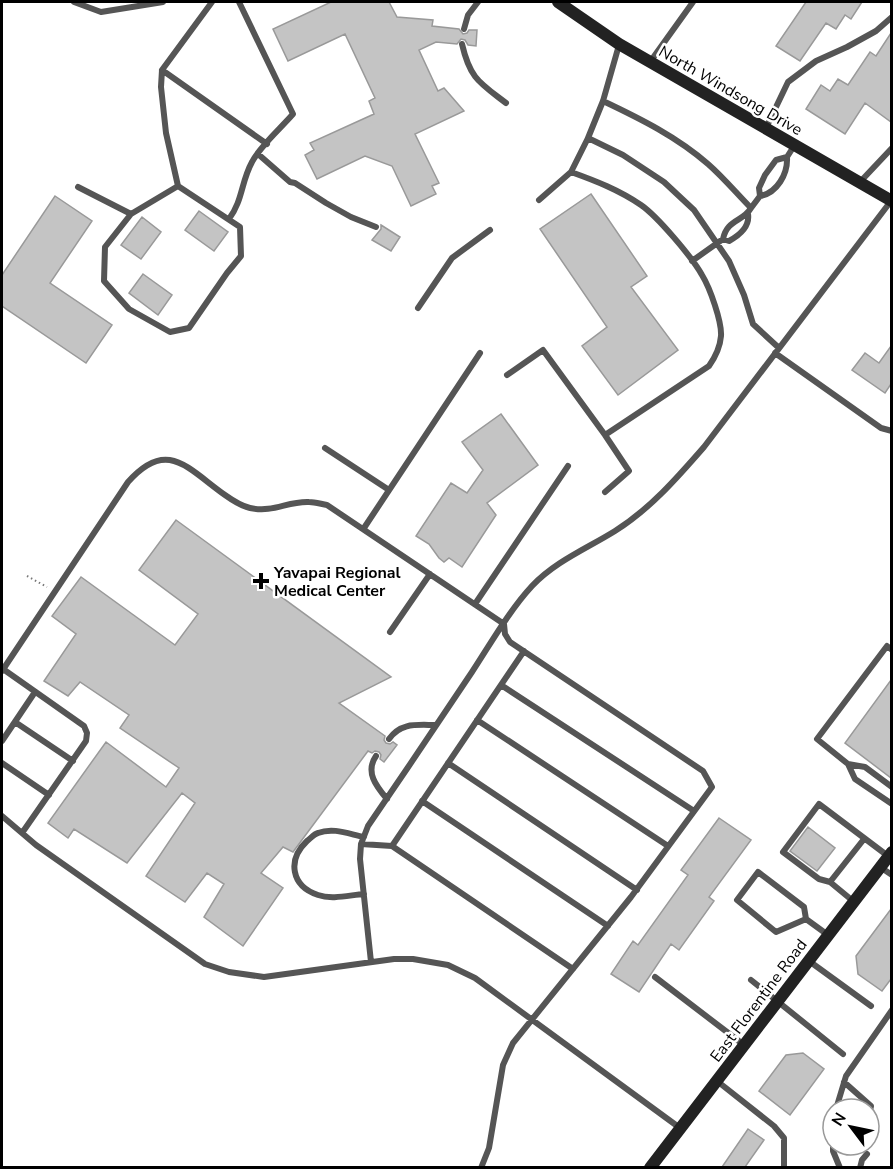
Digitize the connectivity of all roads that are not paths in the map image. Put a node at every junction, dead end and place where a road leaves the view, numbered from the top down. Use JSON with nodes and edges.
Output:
{"nodes":[{"id":1,"x":74,"y":2,"type":"edge"},
{"id":2,"x":163,"y":2,"type":"edge"},
{"id":3,"x":212,"y":2,"type":"edge"},
{"id":4,"x":239,"y":2,"type":"edge"},
{"id":5,"x":478,"y":2,"type":"edge"},
{"id":6,"x":558,"y":2,"type":"edge"},
{"id":7,"x":693,"y":2,"type":"edge"},
{"id":8,"x":891,"y":17,"type":"edge"},
{"id":9,"x":464,"y":29,"type":"dead end"},
{"id":10,"x":619,"y":44,"type":"junction"},
{"id":11,"x":462,"y":45,"type":"dead end"},
{"id":12,"x":650,"y":62,"type":"junction"},
{"id":13,"x":162,"y":70,"type":"junction"},
{"id":14,"x":603,"y":101,"type":"junction"},
{"id":15,"x":506,"y":103,"type":"dead end"},
{"id":16,"x":765,"y":130,"type":"junction"},
{"id":17,"x":588,"y":138,"type":"junction"},
{"id":18,"x":267,"y":144,"type":"junction"},
{"id":19,"x":794,"y":146,"type":"junction"},
{"id":20,"x":891,"y":148,"type":"edge"},
{"id":21,"x":258,"y":154,"type":"junction"},
{"id":22,"x":787,"y":157,"type":"junction"},
{"id":23,"x":571,"y":172,"type":"junction"},
{"id":24,"x":859,"y":182,"type":"junction"},
{"id":25,"x":178,"y":186,"type":"junction"},
{"id":26,"x":78,"y":188,"type":"dead end"},
{"id":27,"x":760,"y":196,"type":"junction"},
{"id":28,"x":539,"y":200,"type":"dead end"},
{"id":29,"x":891,"y":201,"type":"edge"},
{"id":30,"x":749,"y":211,"type":"junction"},
{"id":31,"x":131,"y":214,"type":"junction"},
{"id":32,"x":229,"y":219,"type":"junction"},
{"id":33,"x":376,"y":227,"type":"dead end"},
{"id":34,"x":490,"y":230,"type":"dead end"},
{"id":35,"x":723,"y":239,"type":"junction"},
{"id":36,"x":717,"y":244,"type":"junction"},
{"id":37,"x":692,"y":261,"type":"junction"},
{"id":38,"x":418,"y":308,"type":"dead end"},
{"id":39,"x":777,"y":350,"type":"junction"},
{"id":40,"x":480,"y":353,"type":"dead end"},
{"id":41,"x":507,"y":375,"type":"dead end"},
{"id":42,"x":891,"y":431,"type":"edge"},
{"id":43,"x":605,"y":435,"type":"junction"},
{"id":44,"x":325,"y":448,"type":"dead end"},
{"id":45,"x":568,"y":466,"type":"dead end"},
{"id":46,"x":389,"y":490,"type":"junction"},
{"id":47,"x":605,"y":492,"type":"dead end"},
{"id":48,"x":364,"y":528,"type":"junction"},
{"id":49,"x":430,"y":574,"type":"junction"},
{"id":50,"x":475,"y":604,"type":"junction"},
{"id":51,"x":504,"y":624,"type":"junction"},
{"id":52,"x":390,"y":632,"type":"dead end"},
{"id":53,"x":891,"y":650,"type":"edge"},
{"id":54,"x":524,"y":651,"type":"junction"},
{"id":55,"x":2,"y":670,"type":"edge"},
{"id":56,"x":501,"y":685,"type":"junction"},
{"id":57,"x":35,"y":692,"type":"junction"},
{"id":58,"x":477,"y":720,"type":"junction"},
{"id":59,"x":15,"y":722,"type":"junction"},
{"id":60,"x":436,"y":725,"type":"junction"},
{"id":61,"x":389,"y":739,"type":"dead end"},
{"id":62,"x":2,"y":741,"type":"edge"},
{"id":63,"x":376,"y":756,"type":"dead end"},
{"id":64,"x":73,"y":761,"type":"junction"},
{"id":65,"x":2,"y":763,"type":"edge"},
{"id":66,"x":448,"y":763,"type":"junction"},
{"id":67,"x":848,"y":764,"type":"junction"},
{"id":68,"x":891,"y":787,"type":"edge"},
{"id":69,"x":49,"y":795,"type":"junction"},
{"id":70,"x":387,"y":798,"type":"junction"},
{"id":71,"x":422,"y":801,"type":"junction"},
{"id":72,"x":891,"y":804,"type":"edge"},
{"id":73,"x":694,"y":811,"type":"junction"},
{"id":74,"x":2,"y":816,"type":"edge"},
{"id":75,"x":22,"y":833,"type":"junction"},
{"id":76,"x":364,"y":837,"type":"junction"},
{"id":77,"x":864,"y":838,"type":"junction"},
{"id":78,"x":360,"y":844,"type":"junction"},
{"id":79,"x":392,"y":846,"type":"junction"},
{"id":80,"x":668,"y":846,"type":"junction"},
{"id":81,"x":886,"y":858,"type":"edge"},
{"id":82,"x":891,"y":875,"type":"edge"},
{"id":83,"x":830,"y":882,"type":"junction"},
{"id":84,"x":637,"y":890,"type":"junction"},
{"id":85,"x":364,"y":894,"type":"junction"},
{"id":86,"x":853,"y":902,"type":"junction"},
{"id":87,"x":806,"y":919,"type":"junction"},
{"id":88,"x":608,"y":926,"type":"junction"},
{"id":89,"x":828,"y":935,"type":"junction"},
{"id":90,"x":809,"y":960,"type":"junction"},
{"id":91,"x":371,"y":962,"type":"junction"},
{"id":92,"x":573,"y":969,"type":"junction"},
{"id":93,"x":655,"y":977,"type":"dead end"},
{"id":94,"x":751,"y":980,"type":"dead end"},
{"id":95,"x":777,"y":1002,"type":"junction"},
{"id":96,"x":871,"y":1006,"type":"dead end"},
{"id":97,"x":891,"y":1010,"type":"edge"},
{"id":98,"x":532,"y":1019,"type":"junction"},
{"id":99,"x":744,"y":1045,"type":"junction"},
{"id":100,"x":843,"y":1054,"type":"dead end"},
{"id":101,"x":717,"y":1081,"type":"junction"},
{"id":102,"x":844,"y":1082,"type":"junction"},
{"id":103,"x":840,"y":1097,"type":"edge"},
{"id":104,"x":861,"y":1097,"type":"edge"},
{"id":105,"x":680,"y":1128,"type":"junction"},
{"id":106,"x":481,"y":1167,"type":"edge"},
{"id":107,"x":650,"y":1167,"type":"edge"},
{"id":108,"x":784,"y":1167,"type":"edge"}],
"edges":[{"from":1,"to":2,"type":"lane"},
{"from":3,"to":13,"type":"lane"},
{"from":4,"to":18,"type":"lane"},
{"from":5,"to":9,"type":"lane"},
{"from":6,"to":10,"type":"street","name":"North Windsong Drive"},
{"from":7,"to":12,"type":"lane"},
{"from":8,"to":16,"type":"lane"},
{"from":10,"to":12,"type":"street","name":"North Windsong Drive"},
{"from":10,"to":14,"type":"lane"},
{"from":11,"to":15,"type":"lane"},
{"from":12,"to":16,"type":"street","name":"North Windsong Drive"},
{"from":13,"to":18,"type":"lane"},
{"from":13,"to":25,"type":"lane"},
{"from":14,"to":17,"type":"lane"},
{"from":14,"to":30,"type":"lane"},
{"from":16,"to":19,"type":"street","name":"North Windsong Drive"},
{"from":17,"to":23,"type":"lane"},
{"from":17,"to":36,"type":"lane"},
{"from":18,"to":21,"type":"lane"},
{"from":19,"to":22,"type":"lane"},
{"from":19,"to":24,"type":"street","name":"North Windsong Drive"},
{"from":20,"to":24,"type":"lane"},
{"from":21,"to":32,"type":"lane"},
{"from":21,"to":33,"type":"lane"},
{"from":22,"to":27,"type":"lane"},
{"from":22,"to":27,"type":"lane"},
{"from":23,"to":28,"type":"lane"},
{"from":23,"to":37,"type":"lane"},
{"from":24,"to":29,"type":"street","name":"North Windsong Drive"},
{"from":25,"to":31,"type":"lane"},
{"from":25,"to":32,"type":"lane"},
{"from":26,"to":31,"type":"lane"},
{"from":27,"to":30,"type":"lane"},
{"from":29,"to":39,"type":"lane"},
{"from":30,"to":35,"type":"lane"},
{"from":30,"to":35,"type":"lane"},
{"from":31,"to":32,"type":"lane"},
{"from":34,"to":38,"type":"lane"},
{"from":35,"to":36,"type":"lane"},
{"from":36,"to":37,"type":"lane"},
{"from":36,"to":39,"type":"lane"},
{"from":37,"to":43,"type":"lane"},
{"from":39,"to":42,"type":"lane"},
{"from":39,"to":51,"type":"lane"},
{"from":40,"to":46,"type":"lane"},
{"from":41,"to":43,"type":"lane"},
{"from":43,"to":47,"type":"lane"},
{"from":44,"to":46,"type":"lane"},
{"from":45,"to":50,"type":"lane"},
{"from":46,"to":48,"type":"lane"},
{"from":48,"to":49,"type":"lane"},
{"from":48,"to":55,"type":"lane"},
{"from":49,"to":50,"type":"lane"},
{"from":49,"to":52,"type":"lane"},
{"from":50,"to":51,"type":"lane"},
{"from":51,"to":54,"type":"lane"},
{"from":51,"to":60,"type":"lane"},
{"from":53,"to":67,"type":"lane"},
{"from":54,"to":56,"type":"lane"},
{"from":54,"to":73,"type":"lane"},
{"from":55,"to":57,"type":"lane"},
{"from":56,"to":58,"type":"lane"},
{"from":56,"to":73,"type":"lane"},
{"from":57,"to":59,"type":"lane"},
{"from":57,"to":64,"type":"lane"},
{"from":58,"to":66,"type":"lane"},
{"from":58,"to":80,"type":"lane"},
{"from":59,"to":62,"type":"lane"},
{"from":59,"to":64,"type":"lane"},
{"from":60,"to":61,"type":"lane"},
{"from":60,"to":70,"type":"lane"},
{"from":63,"to":70,"type":"lane"},
{"from":64,"to":69,"type":"lane"},
{"from":65,"to":69,"type":"lane"},
{"from":66,"to":71,"type":"lane"},
{"from":66,"to":84,"type":"lane"},
{"from":67,"to":68,"type":"lane"},
{"from":67,"to":72,"type":"lane"},
{"from":69,"to":75,"type":"lane"},
{"from":70,"to":76,"type":"lane"},
{"from":71,"to":79,"type":"lane"},
{"from":71,"to":88,"type":"lane"},
{"from":73,"to":80,"type":"lane"},
{"from":74,"to":75,"type":"lane"},
{"from":75,"to":91,"type":"lane"},
{"from":76,"to":78,"type":"lane"},
{"from":76,"to":85,"type":"lane"},
{"from":77,"to":81,"type":"lane"},
{"from":77,"to":83,"type":"lane"},
{"from":77,"to":83,"type":"lane"},
{"from":78,"to":79,"type":"lane"},
{"from":78,"to":85,"type":"lane"},
{"from":79,"to":92,"type":"lane"},
{"from":80,"to":84,"type":"lane"},
{"from":81,"to":82,"type":"lane"},
{"from":81,"to":86,"type":"street","name":"East Florentine Road"},
{"from":83,"to":86,"type":"lane"},
{"from":84,"to":88,"type":"lane"},
{"from":85,"to":91,"type":"lane"},
{"from":86,"to":89,"type":"street","name":"East Florentine Road"},
{"from":87,"to":87,"type":"lane"},
{"from":87,"to":89,"type":"lane"},
{"from":88,"to":92,"type":"lane"},
{"from":89,"to":90,"type":"street","name":"East Florentine Road"},
{"from":90,"to":95,"type":"street","name":"East Florentine Road"},
{"from":90,"to":96,"type":"lane"},
{"from":91,"to":98,"type":"lane"},
{"from":92,"to":98,"type":"lane"},
{"from":93,"to":99,"type":"lane"},
{"from":94,"to":95,"type":"lane"},
{"from":95,"to":99,"type":"street","name":"East Florentine Road"},
{"from":95,"to":100,"type":"lane"},
{"from":97,"to":102,"type":"lane"},
{"from":98,"to":105,"type":"lane"},
{"from":98,"to":106,"type":"lane"},
{"from":99,"to":101,"type":"street","name":"East Florentine Road"},
{"from":101,"to":105,"type":"street","name":"East Florentine Road"},
{"from":101,"to":108,"type":"lane"},
{"from":102,"to":103,"type":"lane"},
{"from":102,"to":104,"type":"lane"},
{"from":105,"to":107,"type":"street","name":"East Florentine Road"}]}
